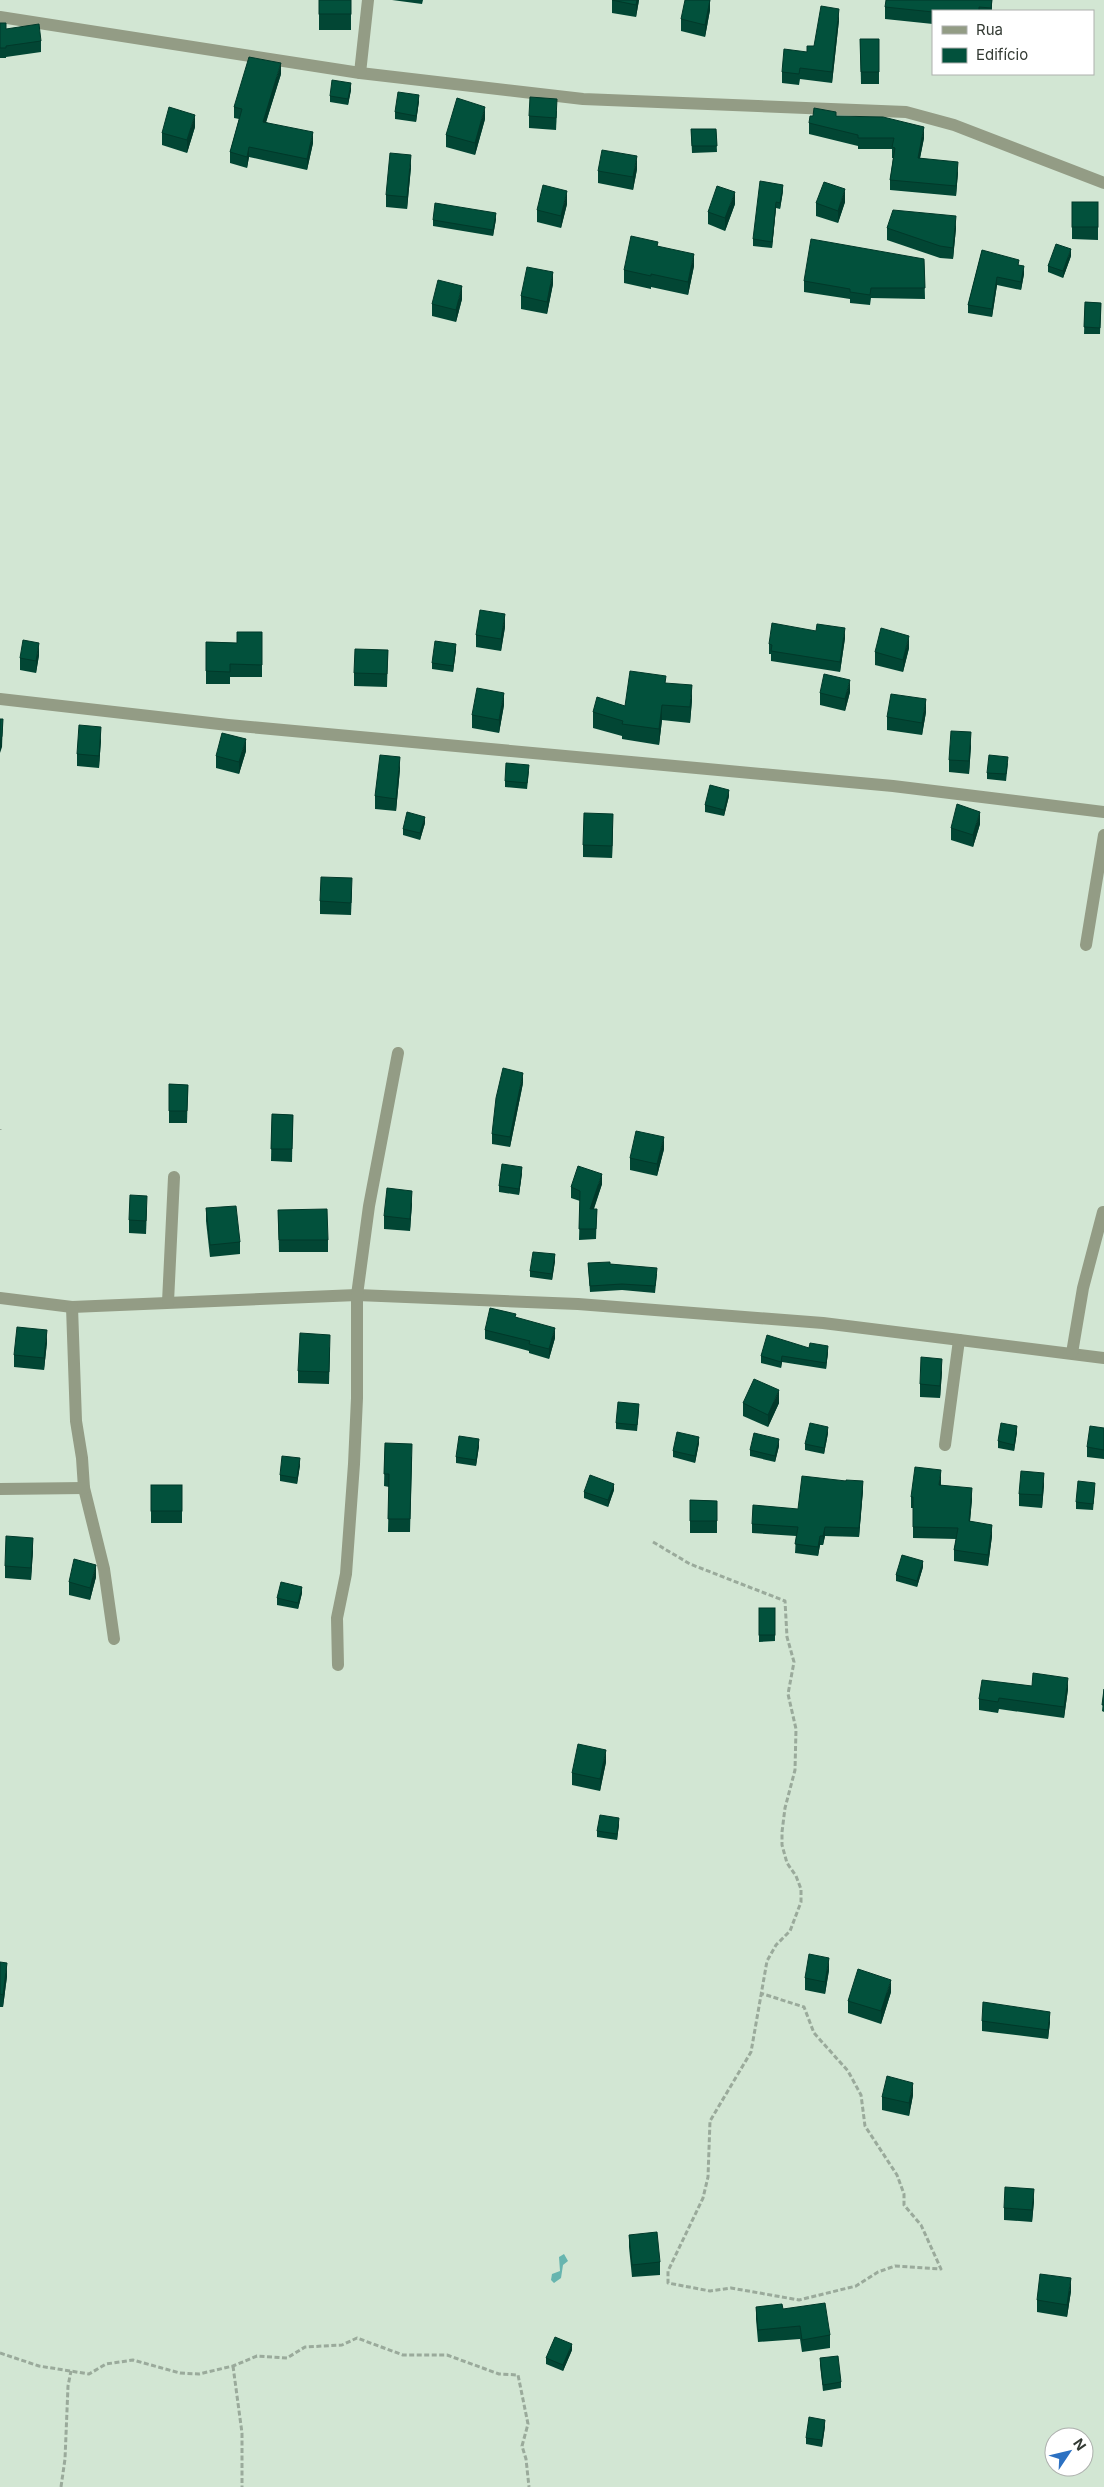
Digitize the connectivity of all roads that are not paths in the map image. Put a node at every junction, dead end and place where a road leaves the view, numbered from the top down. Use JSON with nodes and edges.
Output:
{"nodes":[{"id":1,"x":368,"y":0,"type":"edge"},
{"id":2,"x":0,"y":17,"type":"edge"},
{"id":3,"x":360,"y":73,"type":"junction"},
{"id":4,"x":1104,"y":183,"type":"edge"},
{"id":5,"x":0,"y":699,"type":"edge"},
{"id":6,"x":1104,"y":812,"type":"edge"},
{"id":7,"x":1104,"y":835,"type":"edge"},
{"id":8,"x":1086,"y":945,"type":"dead end"},
{"id":9,"x":398,"y":1053,"type":"dead end"},
{"id":10,"x":174,"y":1177,"type":"dead end"},
{"id":11,"x":1103,"y":1212,"type":"edge"},
{"id":12,"x":356,"y":1296,"type":"junction"},
{"id":13,"x":0,"y":1298,"type":"edge"},
{"id":14,"x":168,"y":1302,"type":"junction"},
{"id":15,"x":72,"y":1307,"type":"junction"},
{"id":16,"x":958,"y":1340,"type":"junction"},
{"id":17,"x":1072,"y":1353,"type":"junction"},
{"id":18,"x":1104,"y":1358,"type":"edge"},
{"id":19,"x":945,"y":1445,"type":"dead end"},
{"id":20,"x":84,"y":1488,"type":"junction"},
{"id":21,"x":0,"y":1489,"type":"edge"},
{"id":22,"x":114,"y":1639,"type":"dead end"},
{"id":23,"x":338,"y":1665,"type":"dead end"}],
"edges":[{"from":1,"to":3,"type":"street"},
{"from":2,"to":3,"type":"street"},
{"from":3,"to":4,"type":"street"},
{"from":5,"to":6,"type":"street"},
{"from":7,"to":8,"type":"street"},
{"from":9,"to":12,"type":"street"},
{"from":10,"to":14,"type":"street"},
{"from":11,"to":17,"type":"street"},
{"from":12,"to":14,"type":"street"},
{"from":12,"to":16,"type":"street"},
{"from":12,"to":23,"type":"street"},
{"from":13,"to":15,"type":"street"},
{"from":14,"to":15,"type":"street"},
{"from":15,"to":20,"type":"street"},
{"from":16,"to":17,"type":"street"},
{"from":16,"to":19,"type":"street"},
{"from":17,"to":18,"type":"street"},
{"from":20,"to":21,"type":"street"},
{"from":20,"to":22,"type":"street"}]}
